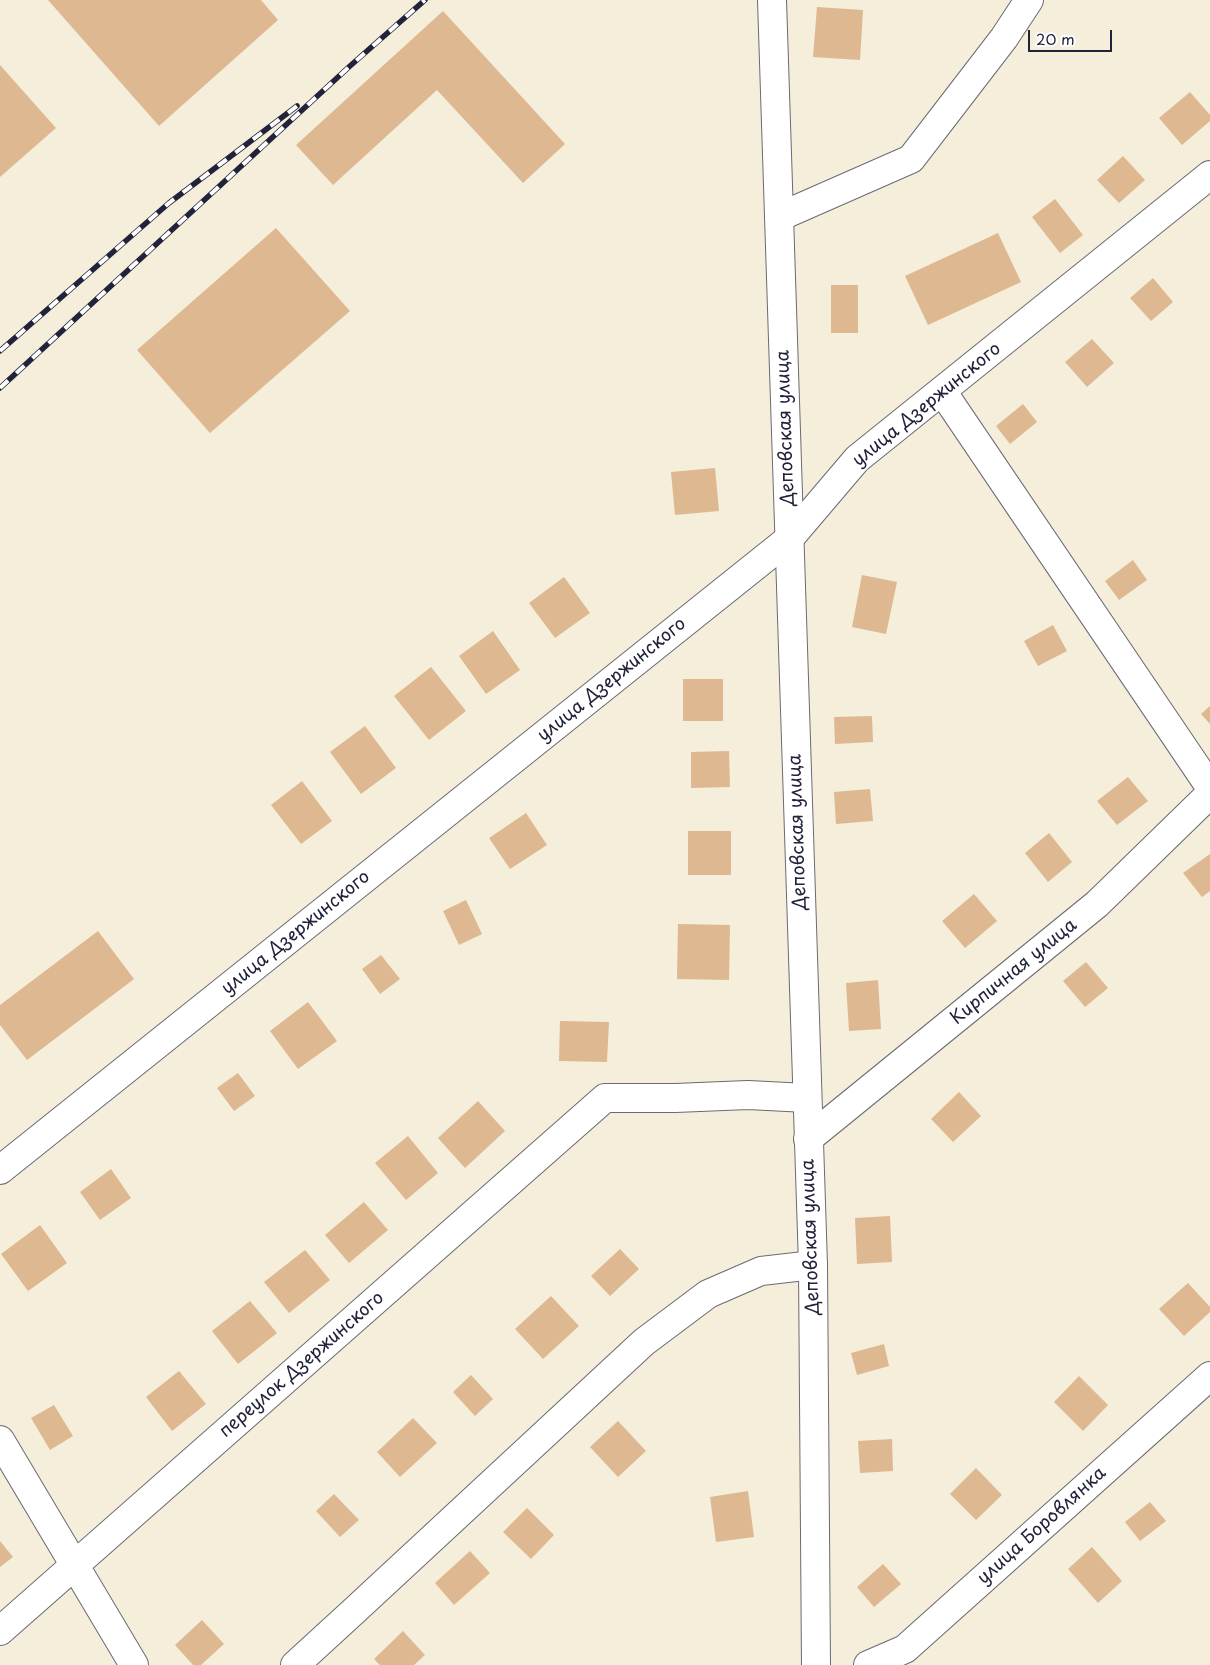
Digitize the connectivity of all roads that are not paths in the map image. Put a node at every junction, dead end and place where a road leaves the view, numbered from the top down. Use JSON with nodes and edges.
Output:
{"nodes":[{"id":1,"x":772,"y":0,"type":"edge"},
{"id":2,"x":1029,"y":0,"type":"edge"},
{"id":3,"x":1210,"y":176,"type":"edge"},
{"id":4,"x":779,"y":217,"type":"junction"},
{"id":5,"x":942,"y":392,"type":"junction"},
{"id":6,"x":789,"y":539,"type":"junction"},
{"id":7,"x":1210,"y":787,"type":"edge"},
{"id":8,"x":1210,"y":794,"type":"edge"},
{"id":9,"x":807,"y":1098,"type":"junction"},
{"id":10,"x":808,"y":1139,"type":"junction"},
{"id":11,"x":0,"y":1170,"type":"edge"},
{"id":12,"x":813,"y":1265,"type":"junction"},
{"id":13,"x":1210,"y":1376,"type":"edge"},
{"id":14,"x":0,"y":1440,"type":"edge"},
{"id":15,"x":76,"y":1565,"type":"junction"},
{"id":16,"x":0,"y":1632,"type":"edge"},
{"id":17,"x":134,"y":1665,"type":"edge"},
{"id":18,"x":294,"y":1665,"type":"edge"},
{"id":19,"x":816,"y":1665,"type":"edge"},
{"id":20,"x":868,"y":1665,"type":"edge"}],
"edges":[{"from":1,"to":4,"type":"street","name":"Деповская улица"},
{"from":2,"to":4,"type":"street"},
{"from":3,"to":5,"type":"street","name":"улица Дзержинского"},
{"from":4,"to":6,"type":"street","name":"Деповская улица"},
{"from":5,"to":6,"type":"street","name":"улица Дзержинского"},
{"from":5,"to":7,"type":"street"},
{"from":6,"to":9,"type":"street","name":"Деповская улица"},
{"from":6,"to":11,"type":"street","name":"улица Дзержинского"},
{"from":8,"to":10,"type":"street","name":"Кирпичная улица"},
{"from":9,"to":10,"type":"street","name":"Деповская улица"},
{"from":9,"to":15,"type":"street","name":"переулок Дзержинского"},
{"from":10,"to":12,"type":"street","name":"Деповская улица"},
{"from":12,"to":18,"type":"street"},
{"from":12,"to":19,"type":"street","name":"Деповская улица"},
{"from":13,"to":20,"type":"street","name":"улица Боровлянка"},
{"from":14,"to":15,"type":"street"},
{"from":15,"to":16,"type":"street","name":"переулок Дзержинского"},
{"from":15,"to":17,"type":"street"}]}
